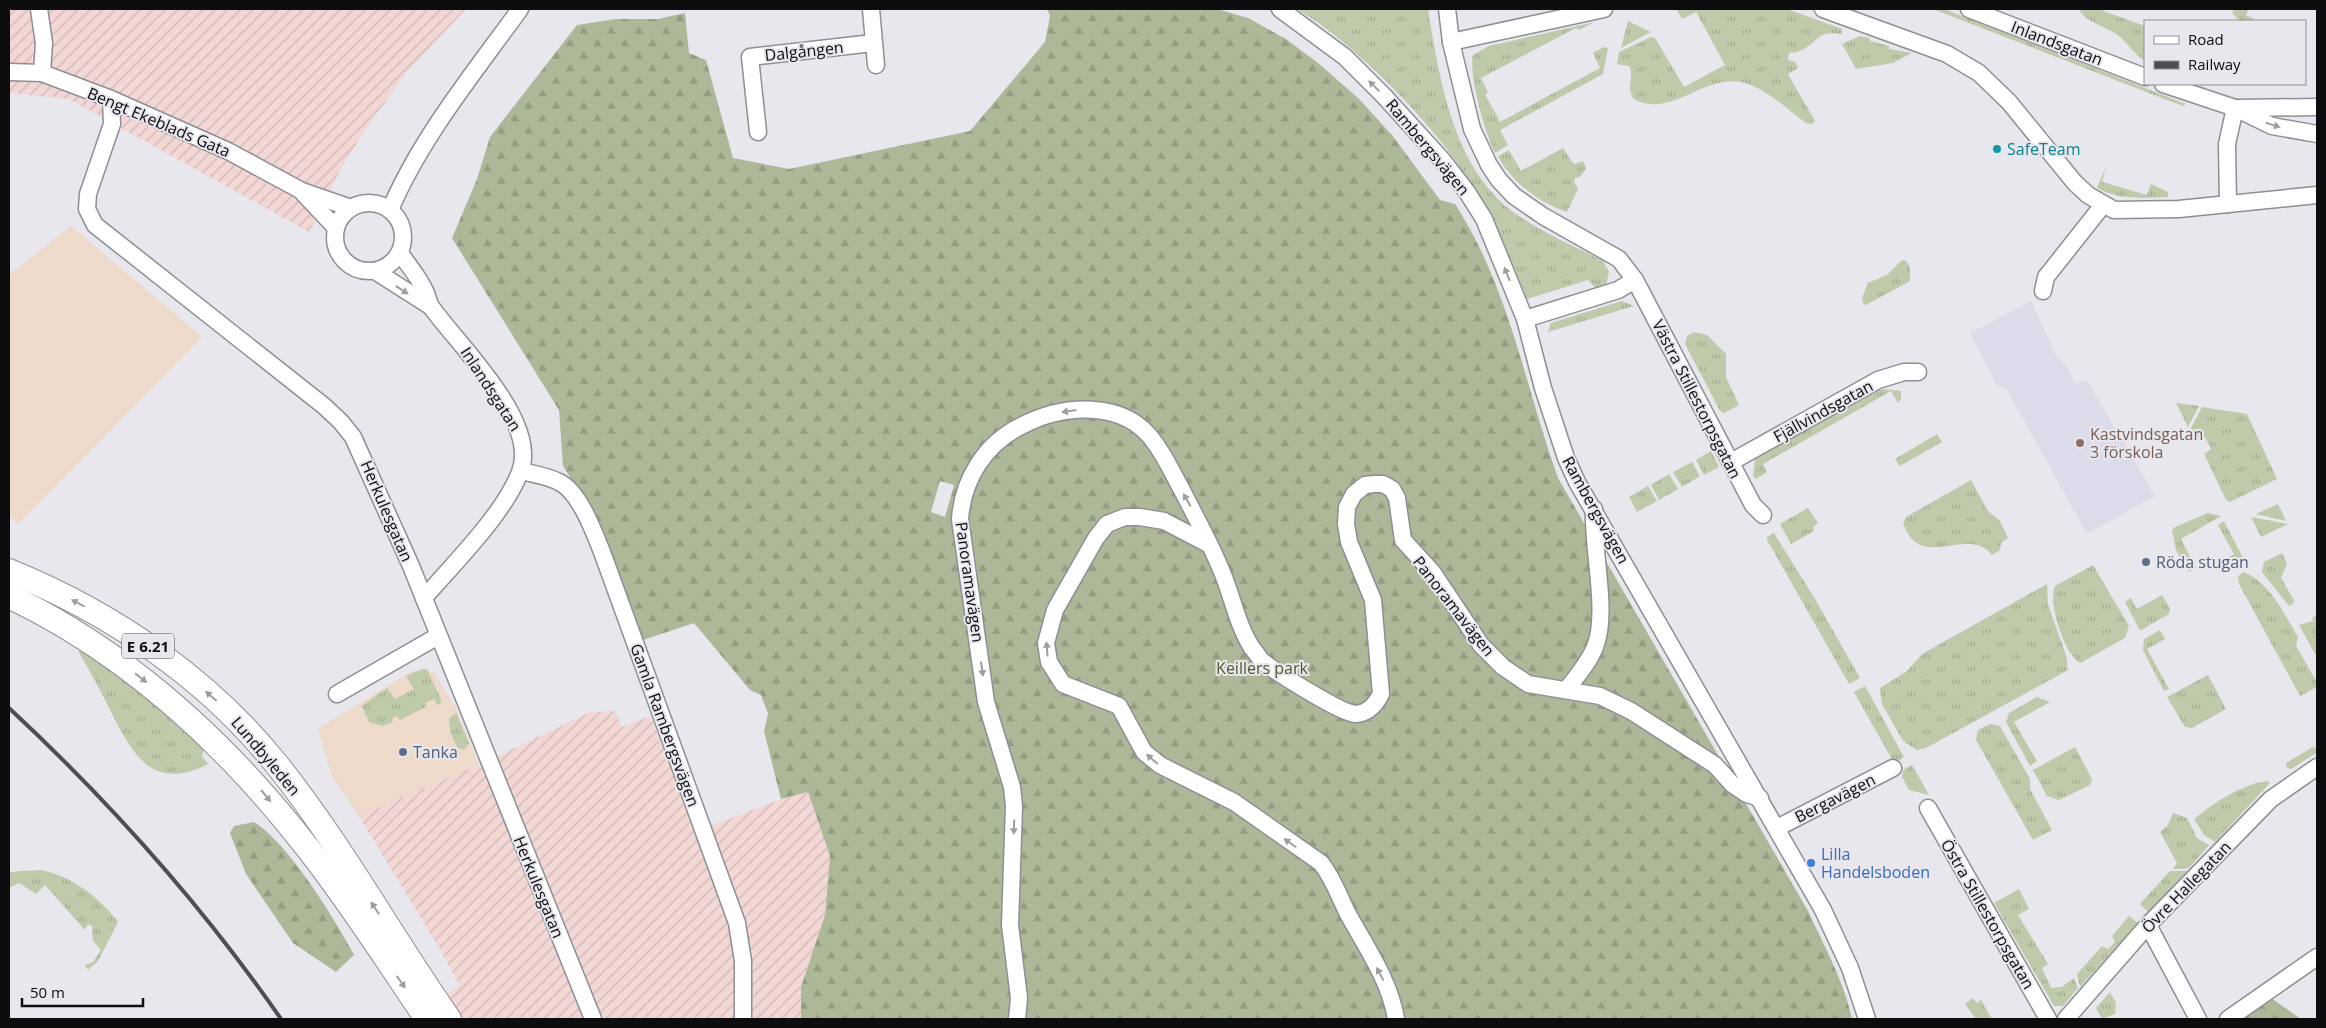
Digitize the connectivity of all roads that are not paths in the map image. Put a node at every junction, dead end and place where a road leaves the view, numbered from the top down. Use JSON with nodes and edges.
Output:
{"nodes":[{"id":1,"x":39,"y":9,"type":"edge"},
{"id":2,"x":520,"y":9,"type":"edge"},
{"id":3,"x":871,"y":9,"type":"edge"},
{"id":4,"x":1280,"y":9,"type":"edge"},
{"id":5,"x":1447,"y":9,"type":"edge"},
{"id":6,"x":1604,"y":9,"type":"edge"},
{"id":7,"x":1824,"y":9,"type":"edge"},
{"id":8,"x":1969,"y":9,"type":"edge"},
{"id":9,"x":1451,"y":42,"type":"junction"},
{"id":10,"x":873,"y":43,"type":"junction"},
{"id":11,"x":876,"y":65,"type":"dead end"},
{"id":12,"x":9,"y":72,"type":"edge"},
{"id":13,"x":42,"y":73,"type":"junction"},
{"id":14,"x":2144,"y":77,"type":"edge"},
{"id":15,"x":2167,"y":85,"type":"edge"},
{"id":16,"x":111,"y":99,"type":"junction"},
{"id":17,"x":2317,"y":107,"type":"edge"},
{"id":18,"x":2235,"y":108,"type":"junction"},
{"id":19,"x":758,"y":132,"type":"dead end"},
{"id":20,"x":2316,"y":134,"type":"edge"},
{"id":21,"x":302,"y":191,"type":"junction"},
{"id":22,"x":2317,"y":196,"type":"edge"},
{"id":23,"x":2228,"y":204,"type":"junction"},
{"id":24,"x":2103,"y":205,"type":"junction"},
{"id":25,"x":352,"y":208,"type":"junction"},
{"id":26,"x":390,"y":210,"type":"junction"},
{"id":27,"x":336,"y":228,"type":"junction"},
{"id":28,"x":400,"y":253,"type":"junction"},
{"id":29,"x":375,"y":271,"type":"junction"},
{"id":30,"x":1635,"y":280,"type":"junction"},
{"id":31,"x":2043,"y":291,"type":"dead end"},
{"id":32,"x":430,"y":306,"type":"junction"},
{"id":33,"x":1525,"y":319,"type":"junction"},
{"id":34,"x":1918,"y":372,"type":"dead end"},
{"id":35,"x":1731,"y":462,"type":"junction"},
{"id":36,"x":521,"y":471,"type":"junction"},
{"id":37,"x":1594,"y":510,"type":"junction"},
{"id":38,"x":1763,"y":515,"type":"dead end"},
{"id":39,"x":1208,"y":544,"type":"junction"},
{"id":40,"x":9,"y":571,"type":"edge"},
{"id":41,"x":9,"y":596,"type":"edge"},
{"id":42,"x":424,"y":598,"type":"junction"},
{"id":43,"x":438,"y":636,"type":"junction"},
{"id":44,"x":1568,"y":689,"type":"junction"},
{"id":45,"x":337,"y":694,"type":"dead end"},
{"id":46,"x":2317,"y":767,"type":"edge"},
{"id":47,"x":1893,"y":768,"type":"dead end"},
{"id":48,"x":1760,"y":798,"type":"junction"},
{"id":49,"x":1928,"y":808,"type":"dead end"},
{"id":50,"x":1777,"y":828,"type":"junction"},
{"id":51,"x":2148,"y":925,"type":"junction"},
{"id":52,"x":2317,"y":957,"type":"edge"},
{"id":53,"x":427,"y":1019,"type":"edge"},
{"id":54,"x":449,"y":1019,"type":"edge"},
{"id":55,"x":593,"y":1019,"type":"edge"},
{"id":56,"x":743,"y":1019,"type":"edge"},
{"id":57,"x":1017,"y":1019,"type":"edge"},
{"id":58,"x":1396,"y":1019,"type":"edge"},
{"id":59,"x":1867,"y":1019,"type":"edge"},
{"id":60,"x":2048,"y":1019,"type":"edge"},
{"id":61,"x":2066,"y":1019,"type":"edge"},
{"id":62,"x":2198,"y":1019,"type":"edge"},
{"id":63,"x":2228,"y":1019,"type":"edge"}],
"edges":[{"from":1,"to":13,"type":"street"},
{"from":2,"to":26,"type":"street"},
{"from":3,"to":10,"type":"street"},
{"from":33,"to":4,"type":"street","name":"Rambergsvägen","one_way":true},
{"from":5,"to":9,"type":"street","name":"Västra Stillestorpsgatan"},
{"from":6,"to":9,"type":"street"},
{"from":7,"to":24,"type":"street"},
{"from":8,"to":14,"type":"street","name":"Inlandsgatan"},
{"from":9,"to":30,"type":"street","name":"Västra Stillestorpsgatan"},
{"from":10,"to":11,"type":"street"},
{"from":10,"to":19,"type":"street","name":"Dalgången"},
{"from":12,"to":13,"type":"street","name":"Bengt Ekeblads Gata"},
{"from":13,"to":16,"type":"street","name":"Bengt Ekeblads Gata"},
{"from":15,"to":18,"type":"street"},
{"from":16,"to":21,"type":"street","name":"Bengt Ekeblads Gata"},
{"from":16,"to":42,"type":"street","name":"Herkulesgatan"},
{"from":17,"to":18,"type":"street"},
{"from":18,"to":20,"type":"street","one_way":true},
{"from":18,"to":23,"type":"street"},
{"from":21,"to":25,"type":"street","name":"Bengt Ekeblads Gata"},
{"from":21,"to":27,"type":"street","name":"Bengt Ekeblads Gata"},
{"from":22,"to":23,"type":"street"},
{"from":23,"to":24,"type":"street"},
{"from":24,"to":31,"type":"street"},
{"from":25,"to":26,"type":"street"},
{"from":25,"to":27,"type":"street"},
{"from":26,"to":28,"type":"street"},
{"from":27,"to":29,"type":"street"},
{"from":28,"to":29,"type":"street"},
{"from":28,"to":32,"type":"street","name":"Inlandsgatan"},
{"from":29,"to":32,"type":"street","name":"Inlandsgatan","one_way":true},
{"from":30,"to":33,"type":"street"},
{"from":30,"to":35,"type":"street","name":"Västra Stillestorpsgatan"},
{"from":32,"to":36,"type":"street","name":"Inlandsgatan"},
{"from":33,"to":37,"type":"street","name":"Rambergsvägen"},
{"from":34,"to":35,"type":"street","name":"Fjällvindsgatan"},
{"from":35,"to":38,"type":"street","name":"Västra Stillestorpsgatan"},
{"from":36,"to":42,"type":"street","name":"Inlandsgatan"},
{"from":36,"to":56,"type":"street","name":"Gamla Rambergsvägen"},
{"from":37,"to":44,"type":"street"},
{"from":37,"to":48,"type":"street","name":"Rambergsvägen"},
{"from":39,"to":44,"type":"street","name":"Panoramavägen"},
{"from":39,"to":57,"type":"street","name":"Panoramavägen","one_way":true},
{"from":58,"to":39,"type":"street","one_way":true},
{"from":54,"to":40,"type":"highway","name":"Lundbyleden","number":"E 6.21","one_way":true},
{"from":41,"to":53,"type":"highway","name":"Lundbyleden","number":"E 6.21","one_way":true},
{"from":42,"to":43,"type":"street","name":"Herkulesgatan"},
{"from":43,"to":45,"type":"street"},
{"from":43,"to":55,"type":"street","name":"Herkulesgatan"},
{"from":44,"to":48,"type":"street","name":"Panoramavägen"},
{"from":46,"to":51,"type":"street","name":"Övre Hallegatan"},
{"from":47,"to":50,"type":"street","name":"Bergavägen"},
{"from":48,"to":50,"type":"street","name":"Rambergsvägen"},
{"from":49,"to":60,"type":"street","name":"Östra Stillestorpsgatan"},
{"from":50,"to":59,"type":"street","name":"Rambergsvägen"},
{"from":51,"to":61,"type":"street","name":"Övre Hallegatan"},
{"from":51,"to":62,"type":"street"},
{"from":52,"to":63,"type":"street"}]}
